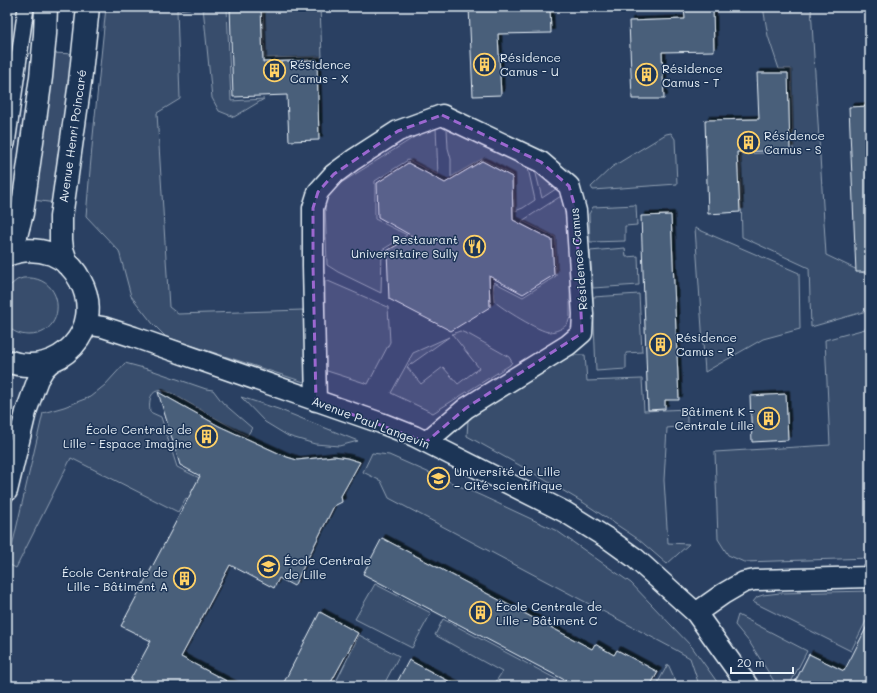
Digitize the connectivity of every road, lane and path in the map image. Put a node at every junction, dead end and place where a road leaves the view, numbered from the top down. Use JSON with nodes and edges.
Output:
{"nodes":[{"id":1,"x":26,"y":7,"type":"edge"},
{"id":2,"x":46,"y":7,"type":"edge"},
{"id":3,"x":88,"y":7,"type":"edge"},
{"id":4,"x":7,"y":144,"type":"edge"},
{"id":5,"x":7,"y":251,"type":"edge"},
{"id":6,"x":7,"y":255,"type":"edge"},
{"id":7,"x":67,"y":264,"type":"junction"},
{"id":8,"x":85,"y":324,"type":"junction"},
{"id":9,"x":7,"y":361,"type":"edge"},
{"id":10,"x":52,"y":361,"type":"junction"},
{"id":11,"x":316,"y":400,"type":"junction"},
{"id":12,"x":426,"y":442,"type":"junction"},
{"id":13,"x":7,"y":491,"type":"edge"},
{"id":14,"x":870,"y":577,"type":"edge"},
{"id":15,"x":696,"y":613,"type":"junction"},
{"id":16,"x":748,"y":686,"type":"edge"}],
"edges":[{"from":1,"to":4,"type":"street"},
{"from":2,"to":5,"type":"street"},
{"from":3,"to":7,"type":"street","name":"Avenue Henri Poincaré"},
{"from":6,"to":7,"type":"street"},
{"from":7,"to":8,"type":"street"},
{"from":8,"to":10,"type":"street"},
{"from":8,"to":11,"type":"street","name":"Avenue Paul Langevin"},
{"from":9,"to":10,"type":"street"},
{"from":10,"to":13,"type":"street"},
{"from":11,"to":12,"type":"street","name":"Avenue Paul Langevin"},
{"from":11,"to":12,"type":"street","name":"Résidence Camus"},
{"from":12,"to":15,"type":"street","name":"Avenue Paul Langevin"},
{"from":14,"to":15,"type":"street"},
{"from":15,"to":16,"type":"street","name":"Avenue Paul Langevin"}]}
